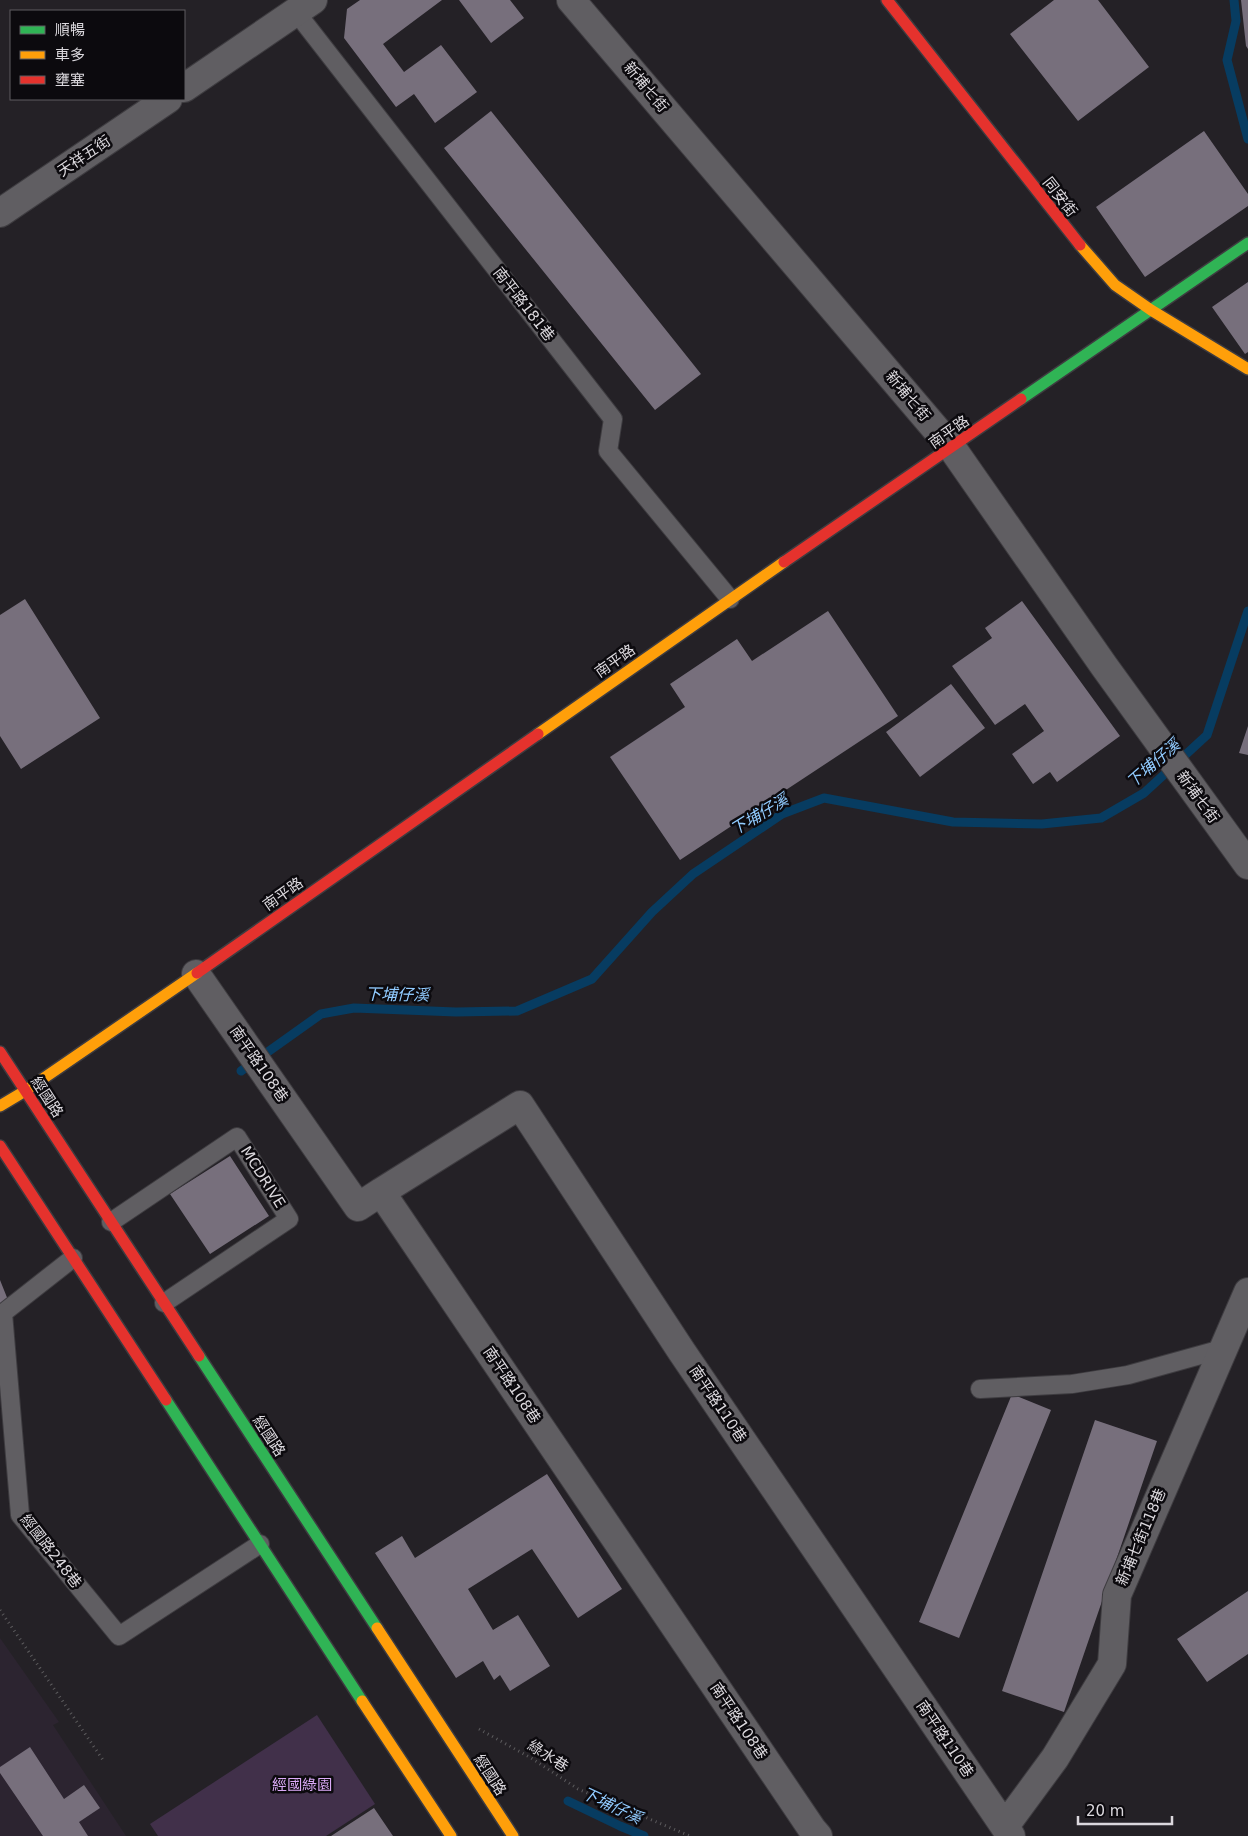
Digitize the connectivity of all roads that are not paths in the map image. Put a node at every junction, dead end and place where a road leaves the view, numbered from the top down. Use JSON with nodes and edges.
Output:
{"nodes":[{"id":1,"x":572,"y":0,"type":"edge"},
{"id":2,"x":886,"y":0,"type":"edge"},
{"id":3,"x":305,"y":6,"type":"edge"},
{"id":4,"x":185,"y":87,"type":"edge"},
{"id":5,"x":167,"y":100,"type":"edge"},
{"id":6,"x":0,"y":213,"type":"edge"},
{"id":7,"x":1248,"y":243,"type":"edge"},
{"id":8,"x":1151,"y":310,"type":"junction"},
{"id":9,"x":1248,"y":369,"type":"edge"},
{"id":10,"x":952,"y":448,"type":"junction"},
{"id":11,"x":730,"y":599,"type":"junction"},
{"id":12,"x":1248,"y":865,"type":"edge"},
{"id":13,"x":196,"y":974,"type":"junction"},
{"id":14,"x":0,"y":1052,"type":"edge"},
{"id":15,"x":25,"y":1091,"type":"junction"},
{"id":16,"x":0,"y":1106,"type":"edge"},
{"id":17,"x":0,"y":1146,"type":"edge"},
{"id":18,"x":381,"y":1192,"type":"junction"},
{"id":19,"x":111,"y":1222,"type":"junction"},
{"id":20,"x":73,"y":1258,"type":"junction"},
{"id":21,"x":1248,"y":1292,"type":"edge"},
{"id":22,"x":164,"y":1303,"type":"junction"},
{"id":23,"x":1222,"y":1349,"type":"junction"},
{"id":24,"x":980,"y":1389,"type":"dead end"},
{"id":25,"x":260,"y":1544,"type":"junction"},
{"id":26,"x":1008,"y":1831,"type":"edge"},
{"id":27,"x":451,"y":1836,"type":"edge"},
{"id":28,"x":513,"y":1836,"type":"edge"},
{"id":29,"x":818,"y":1836,"type":"edge"}],
"edges":[{"from":1,"to":10,"type":"street","name":"新埔七街"},
{"from":2,"to":8,"type":"street","name":"同安街"},
{"from":3,"to":4,"type":"street"},
{"from":3,"to":11,"type":"lane","name":"南平路181巷"},
{"from":5,"to":6,"type":"street","name":"天祥五街"},
{"from":7,"to":8,"type":"street","name":"南平路"},
{"from":8,"to":9,"type":"street","name":"同安街"},
{"from":8,"to":10,"type":"street","name":"南平路"},
{"from":10,"to":11,"type":"street","name":"南平路"},
{"from":10,"to":12,"type":"street","name":"新埔七街"},
{"from":11,"to":13,"type":"street","name":"南平路"},
{"from":13,"to":15,"type":"street","name":"南平路"},
{"from":13,"to":18,"type":"street","name":"南平路108巷"},
{"from":14,"to":15,"type":"street","name":"經國路"},
{"from":15,"to":16,"type":"street","name":"南平路"},
{"from":15,"to":19,"type":"street","name":"經國路"},
{"from":17,"to":20,"type":"street"},
{"from":18,"to":26,"type":"street","name":"南平路110巷"},
{"from":18,"to":29,"type":"street","name":"南平路108巷"},
{"from":19,"to":22,"type":"street","name":"經國路"},
{"from":19,"to":22,"type":"lane","name":"MCDRIVE"},
{"from":20,"to":25,"type":"street"},
{"from":20,"to":25,"type":"lane","name":"經國路248巷"},
{"from":21,"to":23,"type":"street","name":"新埔七街118巷"},
{"from":22,"to":28,"type":"street","name":"經國路"},
{"from":23,"to":24,"type":"lane"},
{"from":23,"to":26,"type":"street","name":"新埔七街118巷"},
{"from":25,"to":27,"type":"street"}]}
